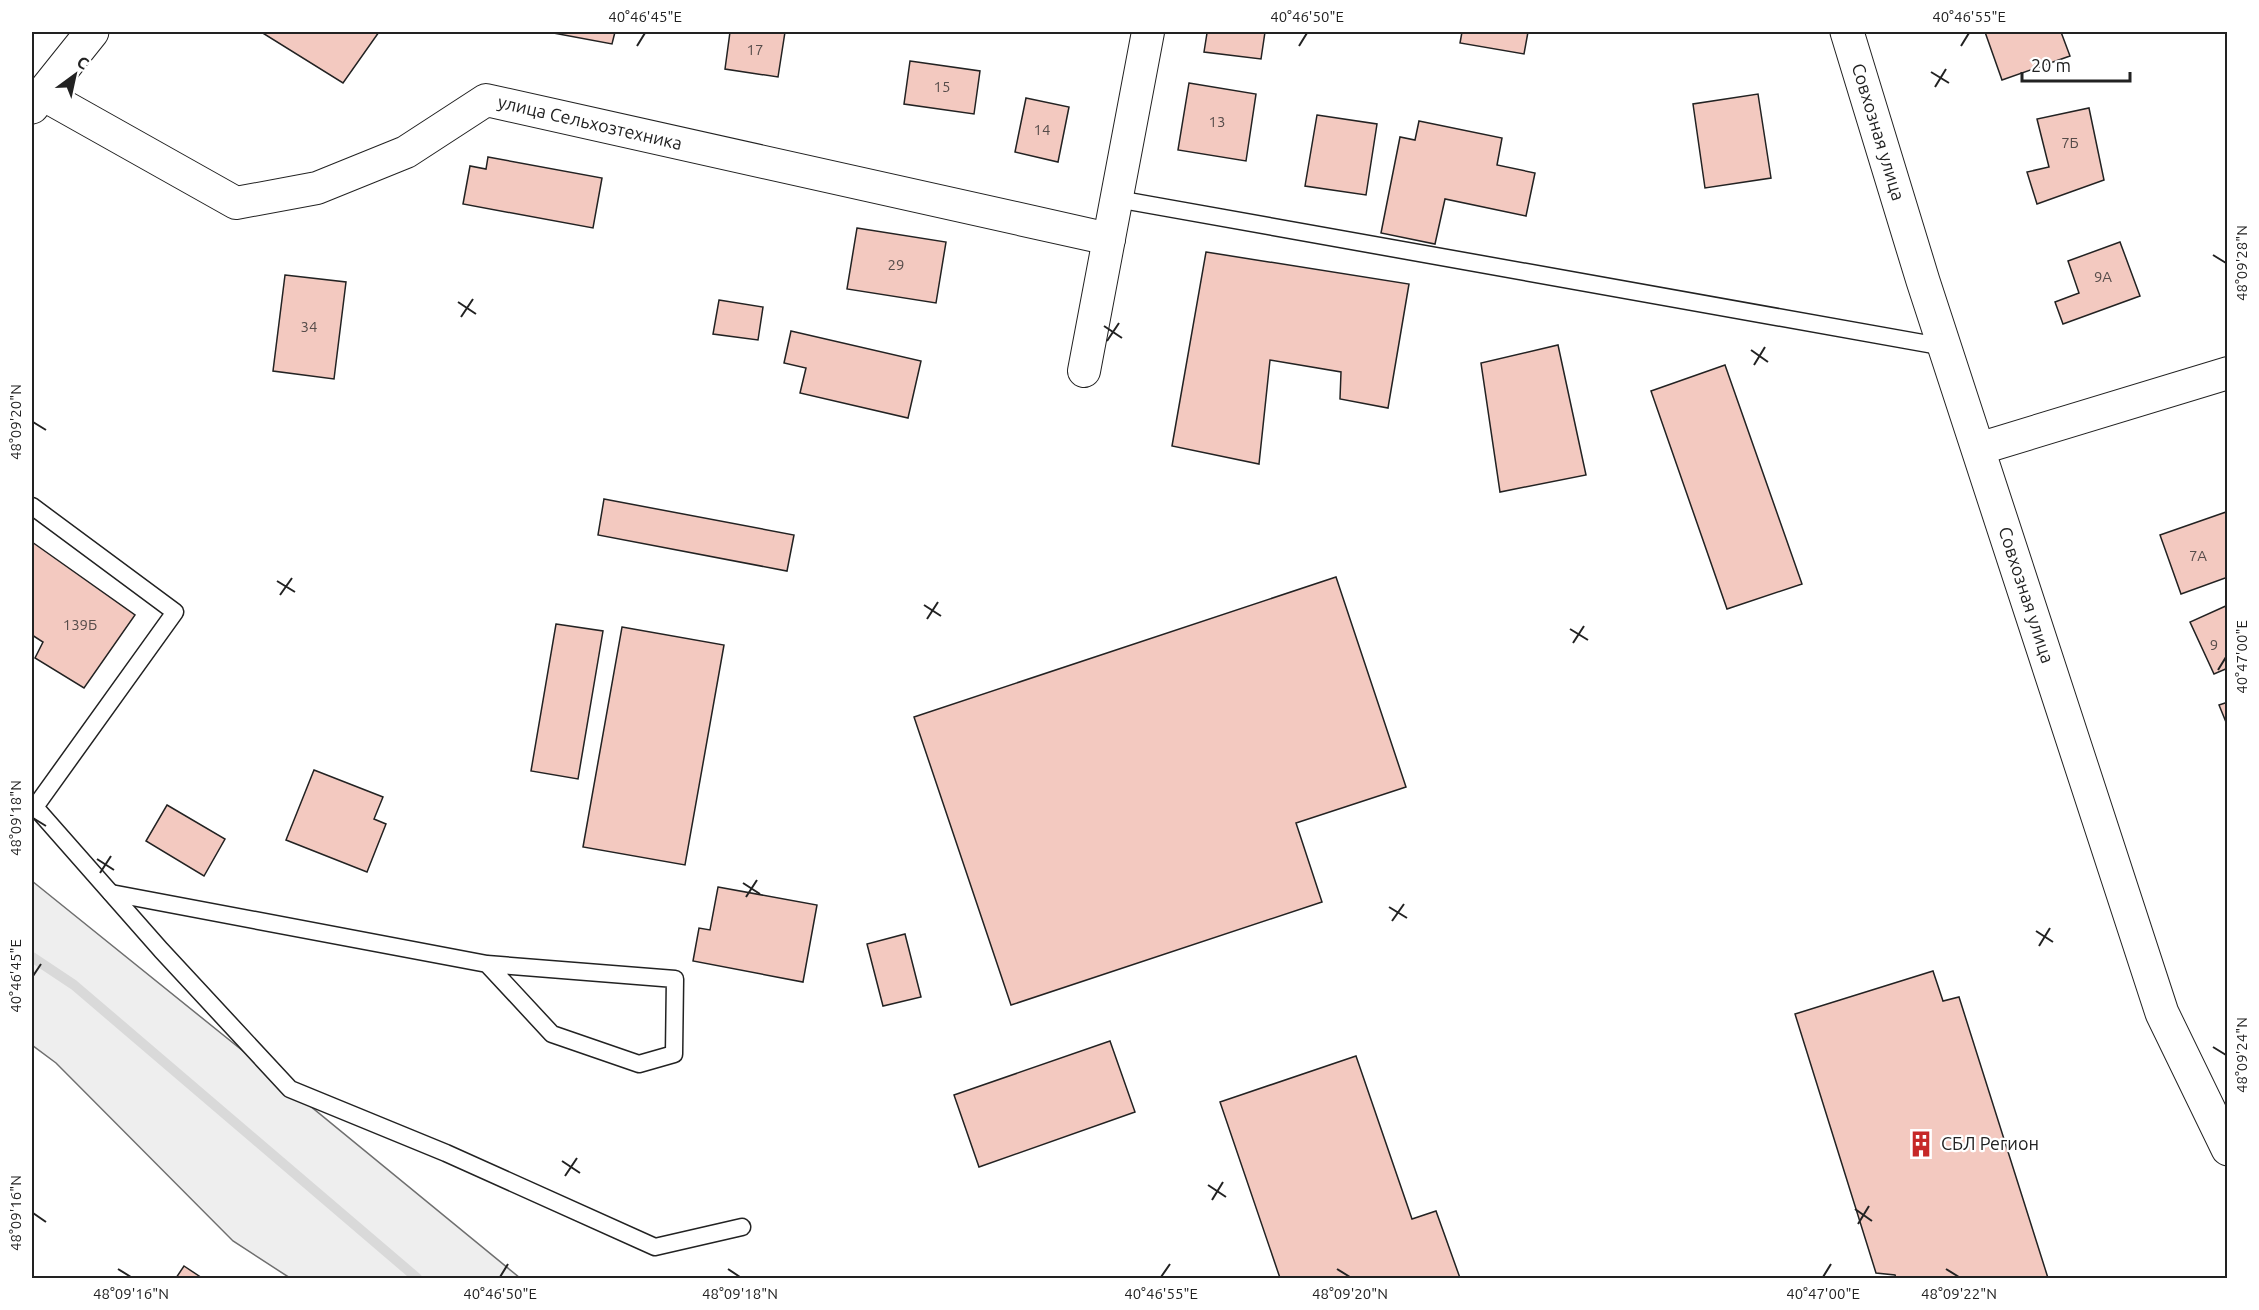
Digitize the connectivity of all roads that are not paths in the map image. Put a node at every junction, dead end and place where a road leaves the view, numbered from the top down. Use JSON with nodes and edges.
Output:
{"nodes":[{"id":1,"x":92,"y":32,"type":"edge"},
{"id":2,"x":1148,"y":32,"type":"edge"},
{"id":3,"x":1847,"y":32,"type":"edge"},
{"id":4,"x":37,"y":101,"type":"edge"},
{"id":5,"x":1117,"y":199,"type":"junction"},
{"id":6,"x":1109,"y":239,"type":"junction"},
{"id":7,"x":1945,"y":347,"type":"junction"},
{"id":8,"x":1084,"y":371,"type":"dead end"},
{"id":9,"x":2228,"y":373,"type":"edge"},
{"id":10,"x":1978,"y":448,"type":"junction"},
{"id":11,"x":32,"y":506,"type":"edge"},
{"id":12,"x":33,"y":806,"type":"edge"},
{"id":13,"x":111,"y":893,"type":"junction"},
{"id":14,"x":487,"y":964,"type":"junction"},
{"id":15,"x":2228,"y":1149,"type":"edge"},
{"id":16,"x":742,"y":1227,"type":"dead end"}],
"edges":[{"from":1,"to":4,"type":"street"},
{"from":2,"to":5,"type":"street"},
{"from":3,"to":7,"type":"street","name":"Совхозная улица"},
{"from":4,"to":6,"type":"street","name":"улица Сельхозтехника"},
{"from":5,"to":6,"type":"street"},
{"from":5,"to":7,"type":"lane"},
{"from":6,"to":8,"type":"street"},
{"from":7,"to":10,"type":"street","name":"Совхозная улица"},
{"from":9,"to":10,"type":"street"},
{"from":10,"to":15,"type":"street","name":"Совхозная улица"},
{"from":11,"to":12,"type":"lane"},
{"from":12,"to":13,"type":"lane"},
{"from":13,"to":14,"type":"lane"},
{"from":13,"to":16,"type":"lane"},
{"from":14,"to":14,"type":"lane"}]}
